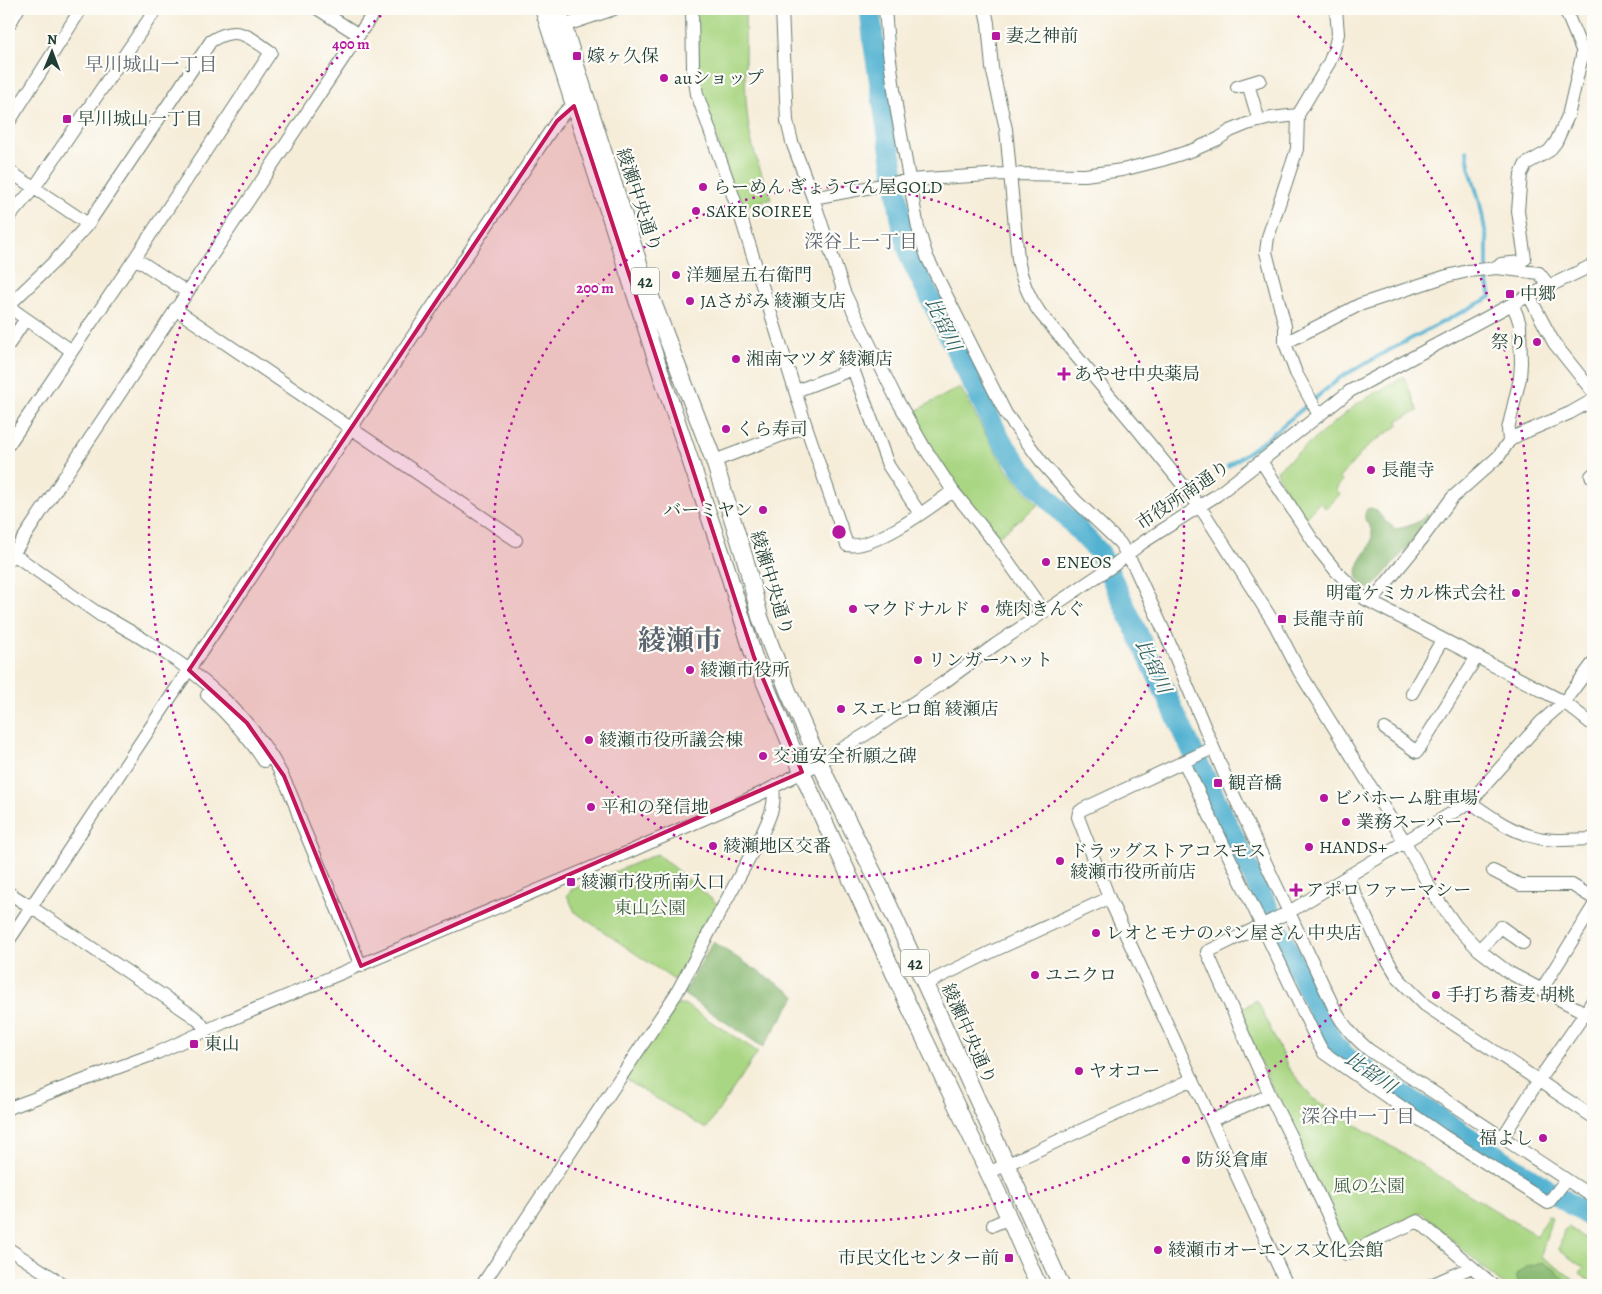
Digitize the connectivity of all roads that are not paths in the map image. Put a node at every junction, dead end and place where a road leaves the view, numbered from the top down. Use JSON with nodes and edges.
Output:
{"nodes":[{"id":1,"x":18,"y":9,"type":"edge"},
{"id":2,"x":80,"y":9,"type":"edge"},
{"id":3,"x":156,"y":9,"type":"edge"},
{"id":4,"x":318,"y":9,"type":"edge"},
{"id":5,"x":376,"y":9,"type":"edge"},
{"id":6,"x":543,"y":9,"type":"edge"},
{"id":7,"x":558,"y":9,"type":"edge"},
{"id":8,"x":614,"y":9,"type":"edge"},
{"id":9,"x":692,"y":9,"type":"edge"},
{"id":10,"x":782,"y":9,"type":"edge"},
{"id":11,"x":885,"y":9,"type":"edge"},
{"id":12,"x":985,"y":9,"type":"edge"},
{"id":13,"x":1336,"y":9,"type":"edge"},
{"id":14,"x":1565,"y":9,"type":"edge"},
{"id":15,"x":9,"y":25,"type":"edge"},
{"id":16,"x":564,"y":26,"type":"junction"},
{"id":17,"x":359,"y":35,"type":"junction"},
{"id":18,"x":1248,"y":84,"type":"dead end"},
{"id":19,"x":574,"y":106,"type":"junction"},
{"id":20,"x":1298,"y":114,"type":"junction"},
{"id":21,"x":1259,"y":120,"type":"junction"},
{"id":22,"x":9,"y":122,"type":"edge"},
{"id":23,"x":9,"y":171,"type":"edge"},
{"id":24,"x":1011,"y":174,"type":"junction"},
{"id":25,"x":905,"y":181,"type":"junction"},
{"id":26,"x":34,"y":188,"type":"junction"},
{"id":27,"x":813,"y":198,"type":"junction"},
{"id":28,"x":9,"y":217,"type":"edge"},
{"id":29,"x":88,"y":224,"type":"junction"},
{"id":30,"x":135,"y":258,"type":"junction"},
{"id":31,"x":1593,"y":265,"type":"edge"},
{"id":32,"x":1497,"y":268,"type":"junction"},
{"id":33,"x":1549,"y":286,"type":"junction"},
{"id":34,"x":187,"y":292,"type":"junction"},
{"id":35,"x":1529,"y":296,"type":"junction"},
{"id":36,"x":1512,"y":304,"type":"junction"},
{"id":37,"x":9,"y":306,"type":"edge"},
{"id":38,"x":175,"y":309,"type":"junction"},
{"id":39,"x":25,"y":320,"type":"junction"},
{"id":40,"x":1285,"y":343,"type":"junction"},
{"id":41,"x":9,"y":344,"type":"edge"},
{"id":42,"x":72,"y":352,"type":"junction"},
{"id":43,"x":796,"y":391,"type":"junction"},
{"id":44,"x":1593,"y":392,"type":"edge"},
{"id":45,"x":1593,"y":400,"type":"edge"},
{"id":46,"x":1319,"y":415,"type":"junction"},
{"id":47,"x":806,"y":426,"type":"junction"},
{"id":48,"x":351,"y":429,"type":"junction"},
{"id":49,"x":1509,"y":441,"type":"junction"},
{"id":50,"x":9,"y":444,"type":"edge"},
{"id":51,"x":714,"y":461,"type":"junction"},
{"id":52,"x":1261,"y":461,"type":"junction"},
{"id":53,"x":953,"y":491,"type":"junction"},
{"id":54,"x":1199,"y":506,"type":"junction"},
{"id":55,"x":920,"y":514,"type":"junction"},
{"id":56,"x":516,"y":540,"type":"dead end"},
{"id":57,"x":10,"y":555,"type":"edge"},
{"id":58,"x":1127,"y":555,"type":"junction"},
{"id":59,"x":1371,"y":602,"type":"junction"},
{"id":60,"x":1044,"y":612,"type":"junction"},
{"id":61,"x":1442,"y":640,"type":"junction"},
{"id":62,"x":1476,"y":658,"type":"junction"},
{"id":63,"x":1593,"y":663,"type":"edge"},
{"id":64,"x":187,"y":673,"type":"junction"},
{"id":65,"x":1412,"y":693,"type":"dead end"},
{"id":66,"x":1564,"y":702,"type":"junction"},
{"id":67,"x":1593,"y":725,"type":"edge"},
{"id":68,"x":1385,"y":729,"type":"dead end"},
{"id":69,"x":1197,"y":756,"type":"junction"},
{"id":70,"x":820,"y":762,"type":"junction"},
{"id":71,"x":802,"y":772,"type":"junction"},
{"id":72,"x":767,"y":791,"type":"junction"},
{"id":73,"x":1470,"y":802,"type":"junction"},
{"id":74,"x":1593,"y":840,"type":"edge"},
{"id":75,"x":1404,"y":842,"type":"junction"},
{"id":76,"x":1493,"y":871,"type":"dead end"},
{"id":77,"x":1347,"y":877,"type":"junction"},
{"id":78,"x":9,"y":894,"type":"edge"},
{"id":79,"x":1109,"y":898,"type":"junction"},
{"id":80,"x":1593,"y":898,"type":"edge"},
{"id":81,"x":31,"y":907,"type":"junction"},
{"id":82,"x":1593,"y":907,"type":"edge"},
{"id":83,"x":1274,"y":918,"type":"junction"},
{"id":84,"x":9,"y":940,"type":"edge"},
{"id":85,"x":1523,"y":942,"type":"dead end"},
{"id":86,"x":1479,"y":950,"type":"junction"},
{"id":87,"x":361,"y":966,"type":"junction"},
{"id":88,"x":925,"y":984,"type":"junction"},
{"id":89,"x":1542,"y":989,"type":"junction"},
{"id":90,"x":1593,"y":1000,"type":"edge"},
{"id":91,"x":1590,"y":1014,"type":"edge"},
{"id":92,"x":206,"y":1031,"type":"junction"},
{"id":93,"x":1193,"y":1079,"type":"junction"},
{"id":94,"x":1538,"y":1081,"type":"junction"},
{"id":95,"x":1270,"y":1095,"type":"junction"},
{"id":96,"x":9,"y":1108,"type":"edge"},
{"id":97,"x":1593,"y":1117,"type":"edge"},
{"id":98,"x":1212,"y":1120,"type":"junction"},
{"id":99,"x":1503,"y":1137,"type":"junction"},
{"id":100,"x":1006,"y":1165,"type":"junction"},
{"id":101,"x":988,"y":1173,"type":"junction"},
{"id":102,"x":1559,"y":1189,"type":"junction"},
{"id":103,"x":1593,"y":1197,"type":"edge"},
{"id":104,"x":1009,"y":1218,"type":"junction"},
{"id":105,"x":993,"y":1225,"type":"dead end"},
{"id":106,"x":9,"y":1249,"type":"edge"},
{"id":107,"x":1472,"y":1267,"type":"junction"},
{"id":108,"x":64,"y":1285,"type":"edge"},
{"id":109,"x":482,"y":1285,"type":"edge"},
{"id":110,"x":1038,"y":1285,"type":"edge"},
{"id":111,"x":1061,"y":1285,"type":"edge"},
{"id":112,"x":1287,"y":1285,"type":"edge"},
{"id":113,"x":1431,"y":1285,"type":"edge"},
{"id":114,"x":1493,"y":1285,"type":"edge"}],
"edges":[{"from":1,"to":15,"type":"street"},
{"from":2,"to":22,"type":"street"},
{"from":3,"to":26,"type":"street"},
{"from":4,"to":17,"type":"street"},
{"from":5,"to":17,"type":"street"},
{"from":6,"to":19,"type":"main road","name":"綾瀬中央通り","number":"42"},
{"from":7,"to":16,"type":"main road","name":"綾瀬中央通り","number":"42"},
{"from":8,"to":16,"type":"street"},
{"from":9,"to":43,"type":"street"},
{"from":10,"to":27,"type":"street"},
{"from":11,"to":25,"type":"street"},
{"from":12,"to":24,"type":"street"},
{"from":13,"to":20,"type":"street"},
{"from":14,"to":32,"type":"street"},
{"from":16,"to":51,"type":"main road","name":"綾瀬中央通り","number":"42"},
{"from":17,"to":34,"type":"street"},
{"from":18,"to":21,"type":"street"},
{"from":19,"to":48,"type":"street"},
{"from":19,"to":71,"type":"main road","name":"綾瀬中央通り","number":"42"},
{"from":20,"to":21,"type":"street"},
{"from":20,"to":40,"type":"street"},
{"from":21,"to":24,"type":"street"},
{"from":23,"to":26,"type":"street"},
{"from":24,"to":25,"type":"street"},
{"from":24,"to":54,"type":"street"},
{"from":25,"to":27,"type":"street"},
{"from":25,"to":58,"type":"street"},
{"from":26,"to":28,"type":"street"},
{"from":26,"to":29,"type":"street"},
{"from":27,"to":53,"type":"street"},
{"from":29,"to":30,"type":"street"},
{"from":29,"to":37,"type":"street"},
{"from":30,"to":34,"type":"street"},
{"from":30,"to":42,"type":"street"},
{"from":31,"to":33,"type":"street","name":"市役所南通り"},
{"from":32,"to":33,"type":"street"},
{"from":32,"to":40,"type":"street"},
{"from":33,"to":35,"type":"street","name":"市役所南通り"},
{"from":34,"to":38,"type":"street"},
{"from":35,"to":36,"type":"street","name":"市役所南通り"},
{"from":35,"to":44,"type":"street"},
{"from":36,"to":46,"type":"street","name":"市役所南通り"},
{"from":36,"to":49,"type":"street"},
{"from":37,"to":39,"type":"street"},
{"from":38,"to":48,"type":"street"},
{"from":38,"to":57,"type":"street"},
{"from":39,"to":41,"type":"street"},
{"from":39,"to":42,"type":"street"},
{"from":40,"to":46,"type":"street"},
{"from":42,"to":50,"type":"street"},
{"from":43,"to":47,"type":"street"},
{"from":43,"to":55,"type":"street"},
{"from":45,"to":49,"type":"street"},
{"from":46,"to":52,"type":"street","name":"市役所南通り"},
{"from":47,"to":51,"type":"street"},
{"from":47,"to":55,"type":"street"},
{"from":48,"to":56,"type":"street"},
{"from":48,"to":64,"type":"street"},
{"from":49,"to":59,"type":"street"},
{"from":51,"to":70,"type":"main road","name":"綾瀬中央通り","number":"42"},
{"from":52,"to":54,"type":"street","name":"市役所南通り"},
{"from":52,"to":59,"type":"street"},
{"from":53,"to":55,"type":"street"},
{"from":53,"to":60,"type":"street"},
{"from":54,"to":58,"type":"street","name":"市役所南通り"},
{"from":54,"to":75,"type":"street"},
{"from":57,"to":64,"type":"street"},
{"from":58,"to":60,"type":"street","name":"市役所南通り"},
{"from":58,"to":69,"type":"street"},
{"from":59,"to":61,"type":"street"},
{"from":60,"to":70,"type":"street","name":"市役所南通り"},
{"from":61,"to":62,"type":"street"},
{"from":61,"to":65,"type":"street"},
{"from":62,"to":66,"type":"street"},
{"from":62,"to":68,"type":"street"},
{"from":63,"to":66,"type":"street"},
{"from":64,"to":81,"type":"street"},
{"from":64,"to":87,"type":"street"},
{"from":66,"to":67,"type":"street"},
{"from":66,"to":73,"type":"street"},
{"from":69,"to":79,"type":"street"},
{"from":69,"to":83,"type":"street"},
{"from":69,"to":83,"type":"street"},
{"from":70,"to":71,"type":"street","name":"市役所南通り"},
{"from":70,"to":88,"type":"main road","name":"綾瀬中央通り","number":"42"},
{"from":71,"to":72,"type":"street","name":"市役所南通り"},
{"from":71,"to":101,"type":"main road","name":"綾瀬中央通り","number":"42"},
{"from":72,"to":87,"type":"street","name":"市役所南通り"},
{"from":72,"to":109,"type":"street"},
{"from":73,"to":74,"type":"street"},
{"from":73,"to":75,"type":"street"},
{"from":75,"to":77,"type":"street"},
{"from":75,"to":86,"type":"street"},
{"from":76,"to":80,"type":"street"},
{"from":77,"to":83,"type":"street"},
{"from":77,"to":94,"type":"street"},
{"from":78,"to":81,"type":"street"},
{"from":79,"to":88,"type":"street"},
{"from":79,"to":93,"type":"street"},
{"from":81,"to":84,"type":"street"},
{"from":81,"to":92,"type":"street"},
{"from":82,"to":89,"type":"street"},
{"from":83,"to":95,"type":"street"},
{"from":83,"to":99,"type":"street"},
{"from":83,"to":102,"type":"street"},
{"from":85,"to":86,"type":"street"},
{"from":86,"to":89,"type":"street"},
{"from":87,"to":92,"type":"street","name":"市役所南通り"},
{"from":88,"to":100,"type":"main road","name":"綾瀬中央通り","number":"42"},
{"from":89,"to":91,"type":"street"},
{"from":90,"to":91,"type":"street"},
{"from":91,"to":94,"type":"street"},
{"from":92,"to":96,"type":"street","name":"市役所南通り"},
{"from":93,"to":98,"type":"street"},
{"from":93,"to":100,"type":"street"},
{"from":94,"to":97,"type":"street"},
{"from":94,"to":99,"type":"street"},
{"from":95,"to":98,"type":"street"},
{"from":95,"to":107,"type":"street"},
{"from":98,"to":112,"type":"street"},
{"from":99,"to":102,"type":"street"},
{"from":100,"to":101,"type":"street"},
{"from":100,"to":111,"type":"main road","name":"綾瀬中央通り","number":"42"},
{"from":101,"to":104,"type":"main road","name":"綾瀬中央通り","number":"42"},
{"from":102,"to":103,"type":"street"},
{"from":104,"to":105,"type":"street"},
{"from":104,"to":110,"type":"main road","name":"綾瀬中央通り","number":"42"},
{"from":106,"to":108,"type":"street"},
{"from":107,"to":113,"type":"street"},
{"from":107,"to":114,"type":"street"}]}
